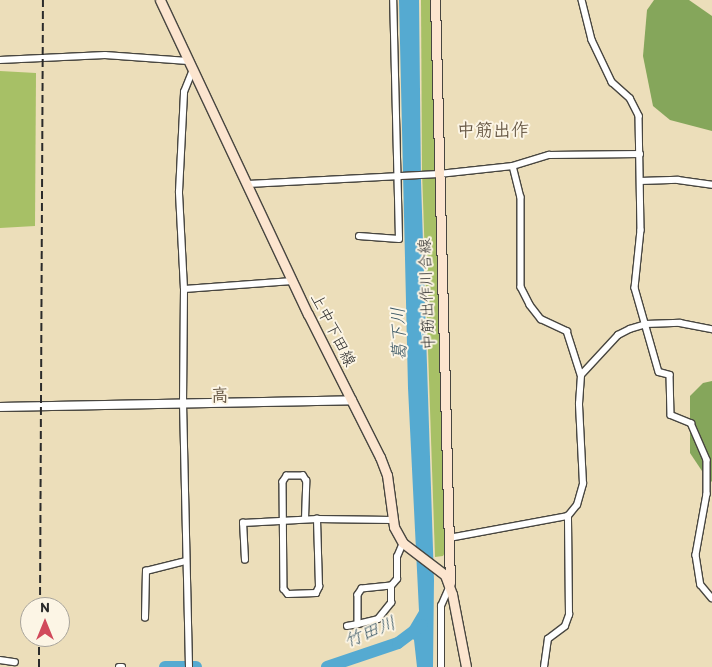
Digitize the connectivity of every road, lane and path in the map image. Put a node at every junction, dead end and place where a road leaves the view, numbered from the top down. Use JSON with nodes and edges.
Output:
{"nodes":[{"id":1,"x":160,"y":0,"type":"edge"},
{"id":2,"x":393,"y":0,"type":"edge"},
{"id":3,"x":435,"y":0,"type":"edge"},
{"id":4,"x":582,"y":0,"type":"edge"},
{"id":5,"x":0,"y":60,"type":"edge"},
{"id":6,"x":188,"y":61,"type":"junction"},
{"id":7,"x":193,"y":70,"type":"junction"},
{"id":8,"x":640,"y":154,"type":"junction"},
{"id":9,"x":513,"y":166,"type":"junction"},
{"id":10,"x":439,"y":174,"type":"junction"},
{"id":11,"x":399,"y":178,"type":"junction"},
{"id":12,"x":640,"y":181,"type":"junction"},
{"id":13,"x":248,"y":184,"type":"junction"},
{"id":14,"x":712,"y":185,"type":"edge"},
{"id":15,"x":359,"y":236,"type":"dead end"},
{"id":16,"x":293,"y":281,"type":"junction"},
{"id":17,"x":184,"y":289,"type":"junction"},
{"id":18,"x":646,"y":324,"type":"junction"},
{"id":19,"x":712,"y":329,"type":"edge"},
{"id":20,"x":581,"y":375,"type":"junction"},
{"id":21,"x":352,"y":400,"type":"junction"},
{"id":22,"x":183,"y":404,"type":"junction"},
{"id":23,"x":0,"y":407,"type":"edge"},
{"id":24,"x":568,"y":516,"type":"junction"},
{"id":25,"x":305,"y":519,"type":"junction"},
{"id":26,"x":317,"y":519,"type":"junction"},
{"id":27,"x":283,"y":520,"type":"junction"},
{"id":28,"x":392,"y":520,"type":"junction"},
{"id":29,"x":449,"y":538,"type":"junction"},
{"id":30,"x":403,"y":542,"type":"junction"},
{"id":31,"x":245,"y":560,"type":"dead end"},
{"id":32,"x":186,"y":561,"type":"junction"},
{"id":33,"x":391,"y":586,"type":"junction"},
{"id":34,"x":450,"y":586,"type":"junction"},
{"id":35,"x":712,"y":598,"type":"edge"},
{"id":36,"x":145,"y":618,"type":"dead end"},
{"id":37,"x":358,"y":624,"type":"junction"},
{"id":38,"x":347,"y":626,"type":"dead end"},
{"id":39,"x":0,"y":660,"type":"edge"},
{"id":40,"x":15,"y":662,"type":"dead end"},
{"id":41,"x":189,"y":667,"type":"edge"},
{"id":42,"x":441,"y":667,"type":"edge"},
{"id":43,"x":466,"y":667,"type":"edge"},
{"id":44,"x":544,"y":667,"type":"edge"}],
"edges":[{"from":1,"to":6,"type":"main road","name":"上中下田線"},
{"from":2,"to":11,"type":"street"},
{"from":3,"to":10,"type":"main road","name":"中筋出作川合線"},
{"from":4,"to":8,"type":"street"},
{"from":5,"to":6,"type":"street"},
{"from":6,"to":7,"type":"main road","name":"上中下田線"},
{"from":7,"to":13,"type":"main road","name":"上中下田線"},
{"from":7,"to":17,"type":"street"},
{"from":8,"to":9,"type":"street"},
{"from":8,"to":12,"type":"street"},
{"from":9,"to":10,"type":"street"},
{"from":9,"to":20,"type":"street"},
{"from":10,"to":11,"type":"street"},
{"from":10,"to":29,"type":"main road","name":"中筋出作川合線"},
{"from":11,"to":13,"type":"street"},
{"from":11,"to":15,"type":"street"},
{"from":12,"to":14,"type":"street"},
{"from":12,"to":18,"type":"street"},
{"from":13,"to":16,"type":"main road","name":"上中下田線"},
{"from":16,"to":17,"type":"street"},
{"from":16,"to":21,"type":"main road","name":"上中下田線"},
{"from":17,"to":22,"type":"street"},
{"from":18,"to":19,"type":"street"},
{"from":18,"to":20,"type":"street"},
{"from":18,"to":35,"type":"street"},
{"from":20,"to":24,"type":"street"},
{"from":21,"to":22,"type":"street"},
{"from":21,"to":28,"type":"main road","name":"上中下田線"},
{"from":22,"to":23,"type":"street"},
{"from":22,"to":32,"type":"street"},
{"from":24,"to":29,"type":"street"},
{"from":24,"to":44,"type":"street"},
{"from":25,"to":26,"type":"street"},
{"from":25,"to":27,"type":"street"},
{"from":25,"to":27,"type":"street"},
{"from":26,"to":27,"type":"street"},
{"from":26,"to":28,"type":"street"},
{"from":27,"to":31,"type":"street"},
{"from":28,"to":30,"type":"main road","name":"上中下田線"},
{"from":29,"to":34,"type":"main road","name":"中筋出作川合線"},
{"from":30,"to":33,"type":"street"},
{"from":30,"to":34,"type":"main road","name":"上中下田線"},
{"from":32,"to":36,"type":"street"},
{"from":32,"to":41,"type":"street"},
{"from":33,"to":37,"type":"street"},
{"from":33,"to":37,"type":"street"},
{"from":34,"to":42,"type":"street"},
{"from":34,"to":43,"type":"main road","name":"上中下田線"},
{"from":37,"to":38,"type":"street"},
{"from":39,"to":40,"type":"street"}]}
